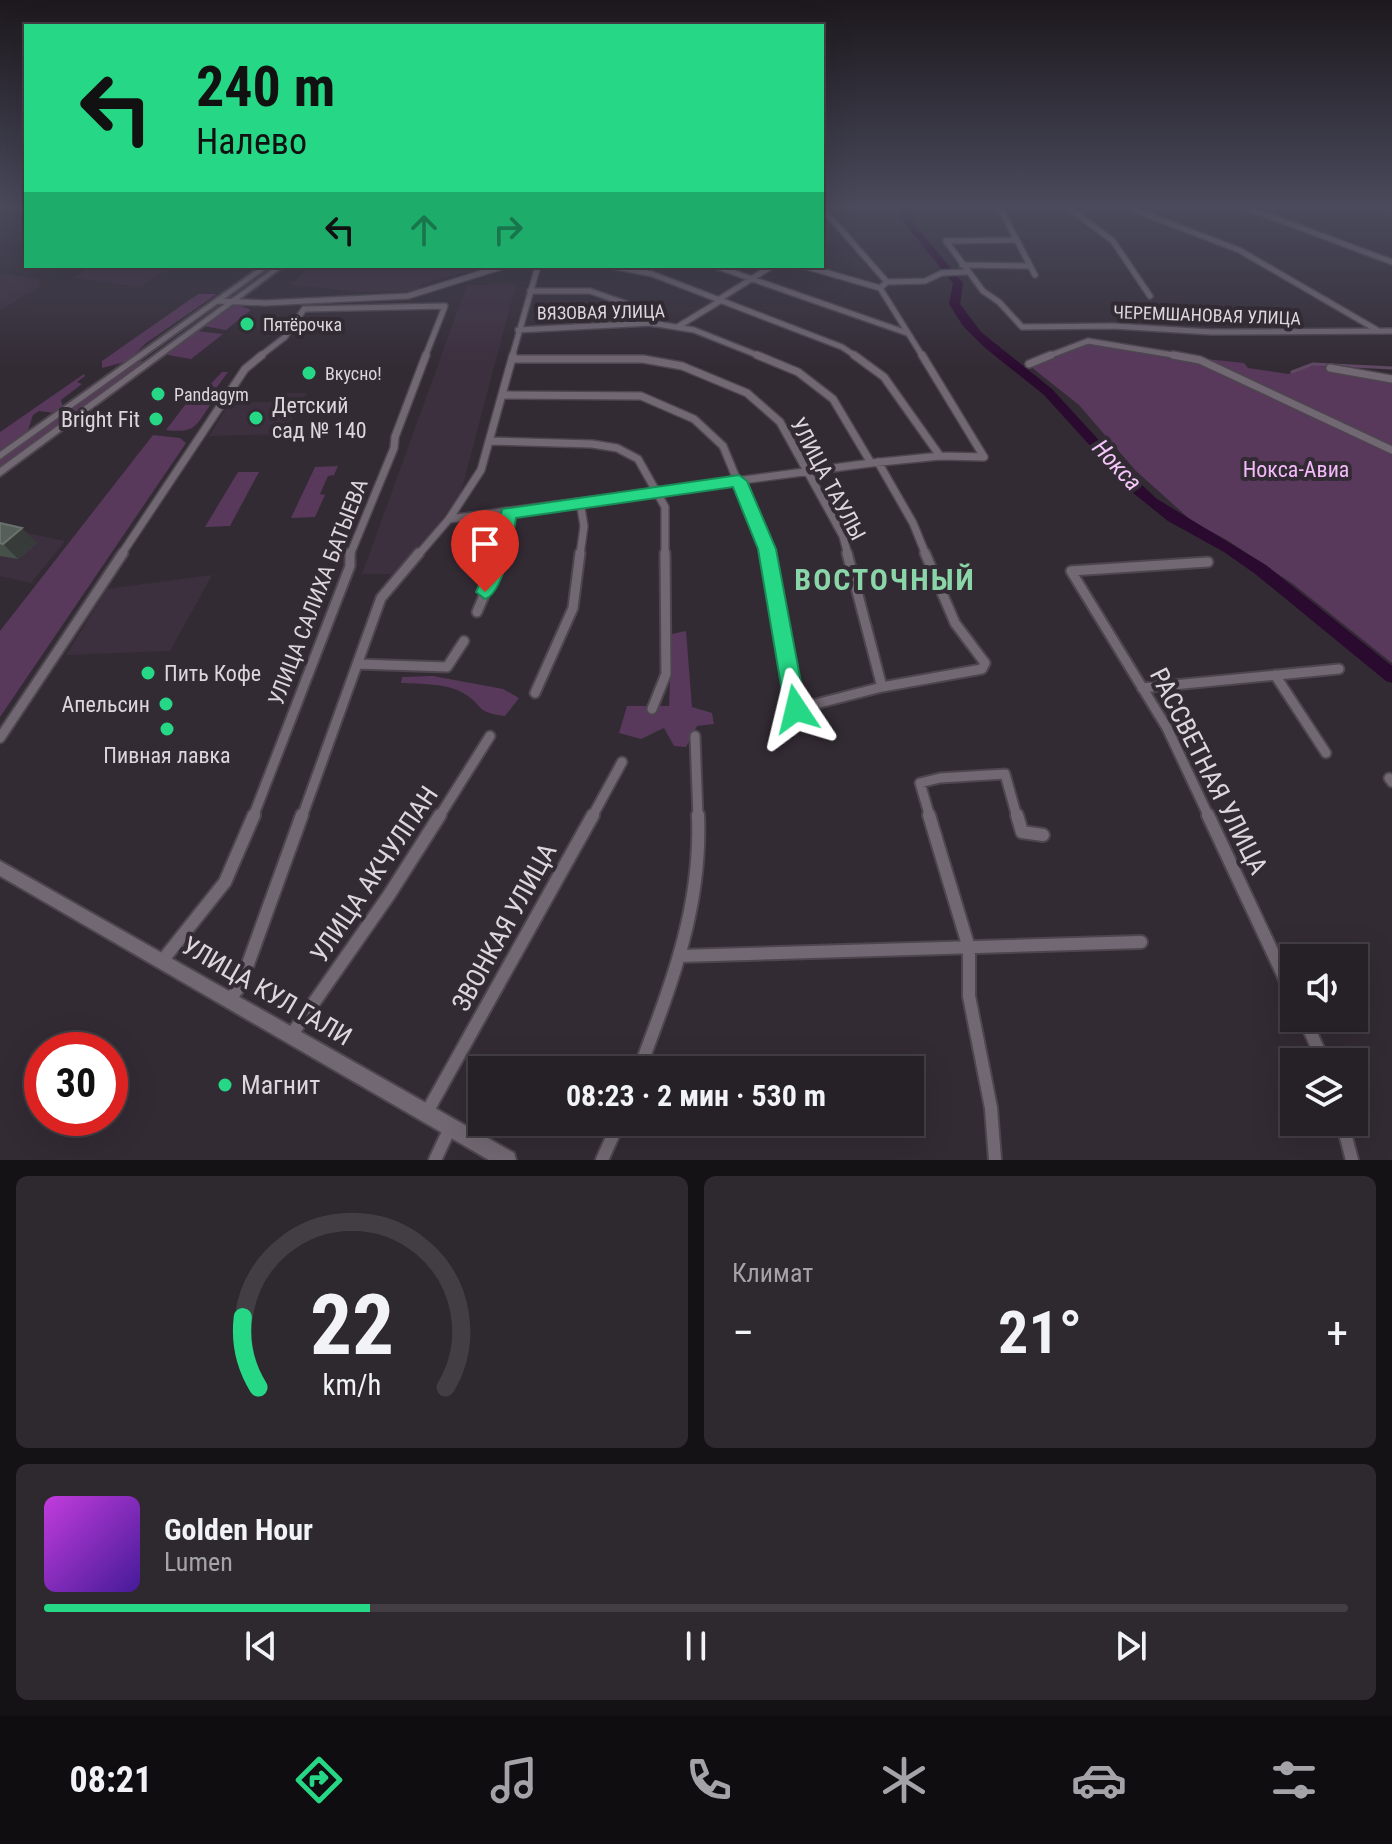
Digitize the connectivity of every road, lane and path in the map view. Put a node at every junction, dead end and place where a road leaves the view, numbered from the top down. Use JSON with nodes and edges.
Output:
{"nodes":[{"id":1,"x":868,"y":260,"type":"edge"},
{"id":2,"x":959,"y":260,"type":"edge"},
{"id":3,"x":1026,"y":260,"type":"edge"},
{"id":4,"x":1126,"y":260,"type":"edge"},
{"id":5,"x":1257,"y":260,"type":"edge"},
{"id":6,"x":962,"y":265,"type":"junction"},
{"id":7,"x":1030,"y":266,"type":"junction"},
{"id":8,"x":264,"y":268,"type":"edge"},
{"id":9,"x":278,"y":268,"type":"edge"},
{"id":10,"x":498,"y":268,"type":"edge"},
{"id":11,"x":537,"y":268,"type":"edge"},
{"id":12,"x":630,"y":268,"type":"edge"},
{"id":13,"x":721,"y":268,"type":"edge"},
{"id":14,"x":769,"y":268,"type":"edge"},
{"id":15,"x":811,"y":268,"type":"edge"},
{"id":16,"x":966,"y":272,"type":"junction"},
{"id":17,"x":1035,"y":275,"type":"dead end"},
{"id":18,"x":751,"y":279,"type":"junction"},
{"id":19,"x":887,"y":282,"type":"junction"},
{"id":20,"x":880,"y":288,"type":"junction"},
{"id":21,"x":530,"y":291,"type":"junction"},
{"id":22,"x":1150,"y":296,"type":"dead end"},
{"id":23,"x":719,"y":300,"type":"junction"},
{"id":24,"x":217,"y":301,"type":"junction"},
{"id":25,"x":231,"y":303,"type":"junction"},
{"id":26,"x":302,"y":304,"type":"junction"},
{"id":27,"x":654,"y":324,"type":"junction"},
{"id":28,"x":679,"y":326,"type":"junction"},
{"id":29,"x":518,"y":330,"type":"junction"},
{"id":30,"x":1380,"y":331,"type":"junction"},
{"id":31,"x":1392,"y":331,"type":"edge"},
{"id":32,"x":907,"y":333,"type":"junction"},
{"id":33,"x":140,"y":356,"type":"junction"},
{"id":34,"x":155,"y":359,"type":"junction"},
{"id":35,"x":512,"y":359,"type":"junction"},
{"id":36,"x":1029,"y":364,"type":"dead end"},
{"id":37,"x":1330,"y":368,"type":"dead end"},
{"id":38,"x":1392,"y":379,"type":"edge"},
{"id":39,"x":502,"y":395,"type":"junction"},
{"id":40,"x":489,"y":441,"type":"junction"},
{"id":41,"x":1392,"y":450,"type":"edge"},
{"id":42,"x":0,"y":456,"type":"edge"},
{"id":43,"x":940,"y":456,"type":"junction"},
{"id":44,"x":874,"y":462,"type":"junction"},
{"id":45,"x":806,"y":471,"type":"junction"},
{"id":46,"x":0,"y":473,"type":"edge"},
{"id":47,"x":739,"y":481,"type":"junction"},
{"id":48,"x":655,"y":492,"type":"junction"},
{"id":49,"x":580,"y":502,"type":"junction"},
{"id":50,"x":508,"y":513,"type":"junction"},
{"id":51,"x":449,"y":519,"type":"junction"},
{"id":52,"x":1208,"y":562,"type":"dead end"},
{"id":53,"x":477,"y":612,"type":"dead end"},
{"id":54,"x":464,"y":641,"type":"dead end"},
{"id":55,"x":357,"y":664,"type":"junction"},
{"id":56,"x":1339,"y":669,"type":"dead end"},
{"id":57,"x":1275,"y":675,"type":"junction"},
{"id":58,"x":882,"y":687,"type":"junction"},
{"id":59,"x":1142,"y":688,"type":"junction"},
{"id":60,"x":535,"y":693,"type":"dead end"},
{"id":61,"x":652,"y":709,"type":"dead end"},
{"id":62,"x":490,"y":736,"type":"dead end"},
{"id":63,"x":695,"y":736,"type":"dead end"},
{"id":64,"x":0,"y":738,"type":"edge"},
{"id":65,"x":1326,"y":753,"type":"dead end"},
{"id":66,"x":622,"y":762,"type":"dead end"},
{"id":67,"x":1043,"y":835,"type":"dead end"},
{"id":68,"x":0,"y":868,"type":"edge"},
{"id":69,"x":1141,"y":942,"type":"dead end"},
{"id":70,"x":969,"y":948,"type":"junction"},
{"id":71,"x":680,"y":956,"type":"junction"},
{"id":72,"x":162,"y":961,"type":"junction"},
{"id":73,"x":1280,"y":968,"type":"edge"},
{"id":74,"x":229,"y":1001,"type":"junction"},
{"id":75,"x":292,"y":1034,"type":"junction"},
{"id":76,"x":644,"y":1056,"type":"edge"},
{"id":77,"x":426,"y":1113,"type":"junction"},
{"id":78,"x":450,"y":1127,"type":"junction"},
{"id":79,"x":613,"y":1136,"type":"edge"},
{"id":80,"x":1346,"y":1136,"type":"edge"},
{"id":81,"x":435,"y":1160,"type":"edge"},
{"id":82,"x":507,"y":1160,"type":"edge"},
{"id":83,"x":602,"y":1160,"type":"edge"},
{"id":84,"x":995,"y":1160,"type":"edge"},
{"id":85,"x":1352,"y":1160,"type":"edge"}],
"edges":[{"from":1,"to":19,"type":"street"},
{"from":2,"to":6,"type":"street"},
{"from":3,"to":7,"type":"street"},
{"from":4,"to":22,"type":"street"},
{"from":5,"to":30,"type":"street"},
{"from":6,"to":7,"type":"street"},
{"from":6,"to":16,"type":"street"},
{"from":7,"to":17,"type":"street"},
{"from":8,"to":24,"type":"street"},
{"from":9,"to":25,"type":"street"},
{"from":10,"to":26,"type":"street"},
{"from":11,"to":21,"type":"street"},
{"from":12,"to":23,"type":"street"},
{"from":13,"to":18,"type":"street"},
{"from":14,"to":18,"type":"street"},
{"from":15,"to":20,"type":"street"},
{"from":16,"to":19,"type":"street"},
{"from":16,"to":30,"type":"street","name":"ЧЕРЕМШАНОВАЯ УЛИЦА"},
{"from":18,"to":23,"type":"street"},
{"from":18,"to":32,"type":"street"},
{"from":19,"to":20,"type":"street"},
{"from":20,"to":32,"type":"street"},
{"from":21,"to":27,"type":"street"},
{"from":21,"to":29,"type":"street"},
{"from":23,"to":28,"type":"street"},
{"from":23,"to":43,"type":"street"},
{"from":24,"to":25,"type":"street"},
{"from":24,"to":33,"type":"street"},
{"from":25,"to":26,"type":"street"},
{"from":25,"to":34,"type":"street"},
{"from":26,"to":64,"type":"street"},
{"from":26,"to":72,"type":"street","name":"УЛИЦА САЛИХА БАТЫЕВА"},
{"from":27,"to":28,"type":"street","name":"ВЯЗОВАЯ УЛИЦА"},
{"from":27,"to":29,"type":"street","name":"ВЯЗОВАЯ УЛИЦА"},
{"from":28,"to":44,"type":"street","name":"ВЯЗОВАЯ УЛИЦА"},
{"from":29,"to":35,"type":"street"},
{"from":30,"to":31,"type":"street","name":"ЧЕРЕМШАНОВАЯ УЛИЦА"},
{"from":32,"to":43,"type":"street"},
{"from":33,"to":34,"type":"street"},
{"from":33,"to":42,"type":"street"},
{"from":34,"to":46,"type":"street"},
{"from":35,"to":39,"type":"street"},
{"from":35,"to":45,"type":"street","name":"УЛИЦА ТАУЛЫ"},
{"from":36,"to":41,"type":"street"},
{"from":37,"to":38,"type":"street"},
{"from":39,"to":40,"type":"street"},
{"from":39,"to":47,"type":"street"},
{"from":40,"to":48,"type":"street"},
{"from":40,"to":51,"type":"street"},
{"from":43,"to":44,"type":"street"},
{"from":44,"to":45,"type":"street"},
{"from":44,"to":58,"type":"street","name":"ВЯЗОВАЯ УЛИЦА"},
{"from":45,"to":47,"type":"street"},
{"from":45,"to":58,"type":"street","name":"УЛИЦА ТАУЛЫ"},
{"from":47,"to":48,"type":"street"},
{"from":47,"to":58,"type":"street"},
{"from":48,"to":49,"type":"street"},
{"from":48,"to":61,"type":"street"},
{"from":49,"to":50,"type":"street"},
{"from":49,"to":60,"type":"street"},
{"from":50,"to":51,"type":"street"},
{"from":50,"to":53,"type":"street"},
{"from":51,"to":55,"type":"street"},
{"from":52,"to":59,"type":"street","name":"РАССВЕТНАЯ УЛИЦА"},
{"from":54,"to":55,"type":"street"},
{"from":55,"to":74,"type":"street"},
{"from":56,"to":57,"type":"street"},
{"from":57,"to":59,"type":"street"},
{"from":57,"to":65,"type":"street"},
{"from":59,"to":73,"type":"street","name":"РАССВЕТНАЯ УЛИЦА"},
{"from":62,"to":75,"type":"street","name":"УЛИЦА АКЧУЛПАН"},
{"from":63,"to":71,"type":"street"},
{"from":66,"to":77,"type":"street","name":"ЗВОНКАЯ УЛИЦА"},
{"from":67,"to":70,"type":"street"},
{"from":68,"to":72,"type":"street","name":"УЛИЦА КУЛ ГАЛИ"},
{"from":69,"to":70,"type":"street"},
{"from":70,"to":71,"type":"street"},
{"from":70,"to":84,"type":"street"},
{"from":71,"to":76,"type":"street"},
{"from":72,"to":74,"type":"street","name":"УЛИЦА КУЛ ГАЛИ"},
{"from":74,"to":75,"type":"street","name":"УЛИЦА КУЛ ГАЛИ"},
{"from":75,"to":77,"type":"street","name":"УЛИЦА КУЛ ГАЛИ"},
{"from":77,"to":78,"type":"street","name":"УЛИЦА КУЛ ГАЛИ"},
{"from":78,"to":81,"type":"street"},
{"from":78,"to":82,"type":"street","name":"УЛИЦА КУЛ ГАЛИ"},
{"from":79,"to":83,"type":"street"},
{"from":80,"to":85,"type":"street"}]}
